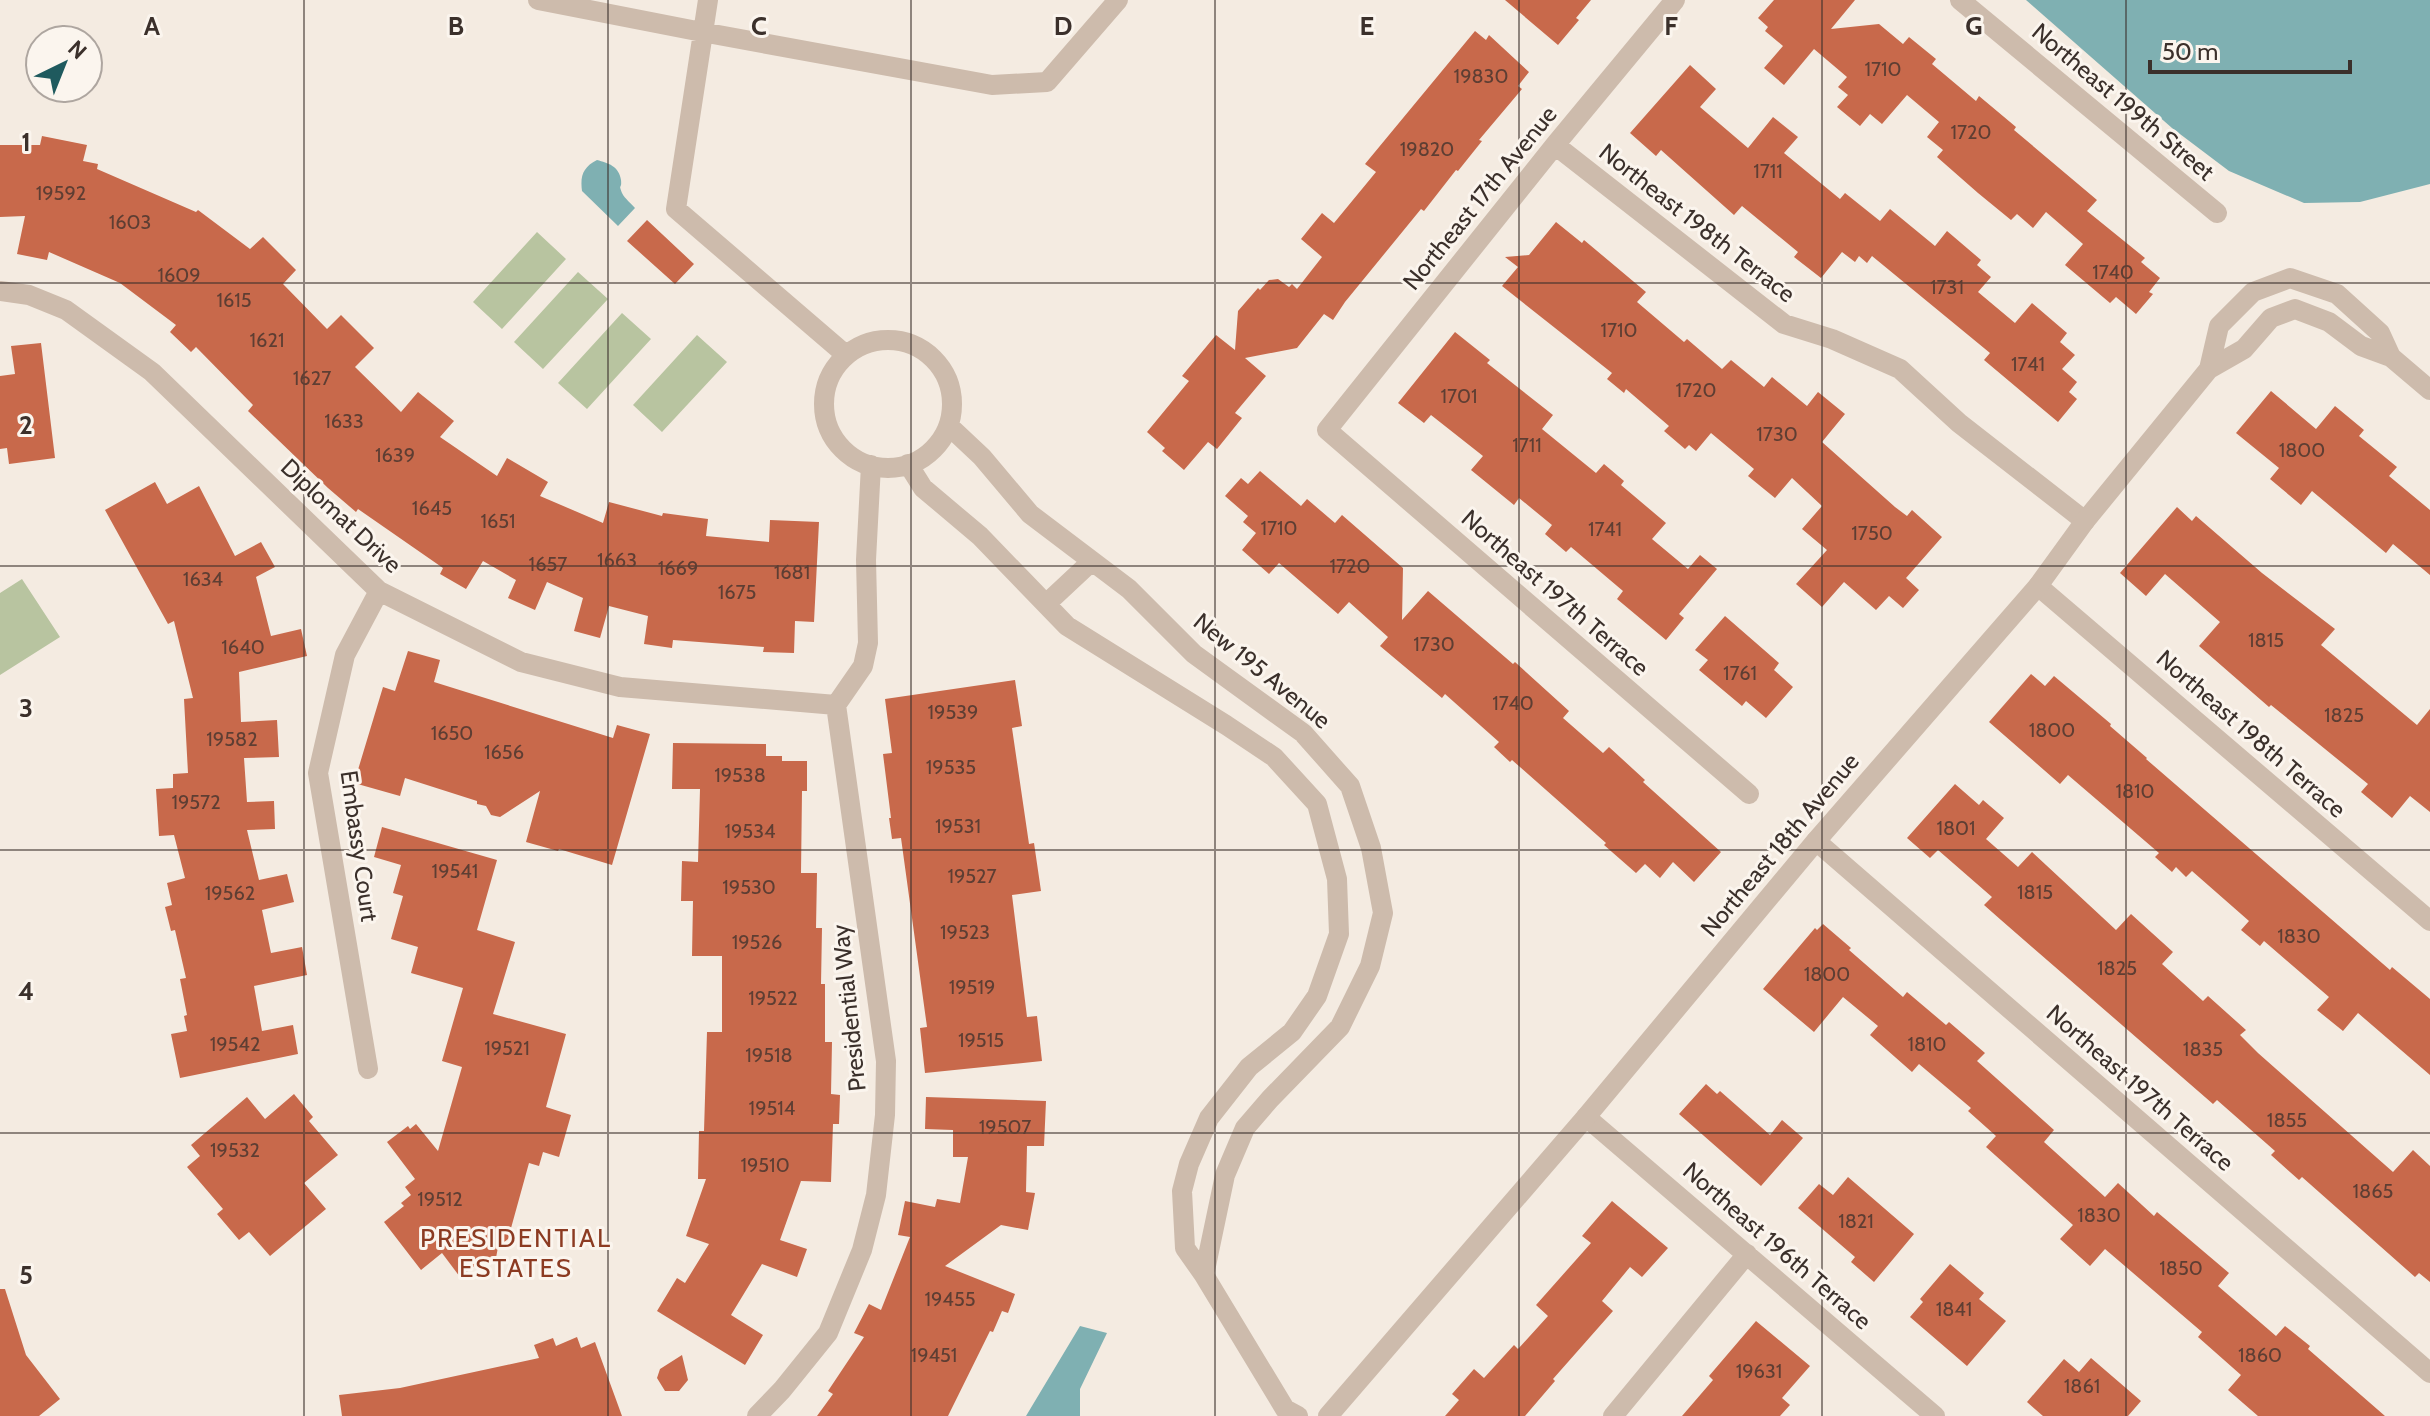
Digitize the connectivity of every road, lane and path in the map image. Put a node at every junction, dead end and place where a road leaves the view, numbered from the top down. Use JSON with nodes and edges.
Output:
{"nodes":[{"id":1,"x":538,"y":0,"type":"edge"},
{"id":2,"x":708,"y":0,"type":"edge"},
{"id":3,"x":1118,"y":0,"type":"edge"},
{"id":4,"x":1675,"y":0,"type":"edge"},
{"id":5,"x":1960,"y":0,"type":"edge"},
{"id":6,"x":702,"y":32,"type":"junction"},
{"id":7,"x":1555,"y":145,"type":"junction"},
{"id":8,"x":2217,"y":213,"type":"dead end"},
{"id":9,"x":0,"y":291,"type":"edge"},
{"id":10,"x":846,"y":355,"type":"junction"},
{"id":11,"x":2391,"y":357,"type":"junction"},
{"id":12,"x":2209,"y":369,"type":"junction"},
{"id":13,"x":2430,"y":390,"type":"edge"},
{"id":14,"x":949,"y":426,"type":"junction"},
{"id":15,"x":1327,"y":430,"type":"joint"},
{"id":16,"x":908,"y":464,"type":"junction"},
{"id":17,"x":871,"y":465,"type":"junction"},
{"id":18,"x":2085,"y":521,"type":"junction"},
{"id":19,"x":1092,"y":561,"type":"junction"},
{"id":20,"x":2038,"y":586,"type":"junction"},
{"id":21,"x":379,"y":591,"type":"junction"},
{"id":22,"x":1046,"y":604,"type":"junction"},
{"id":23,"x":836,"y":705,"type":"junction"},
{"id":24,"x":1749,"y":794,"type":"dead end"},
{"id":25,"x":1816,"y":841,"type":"junction"},
{"id":26,"x":2430,"y":921,"type":"edge"},
{"id":27,"x":368,"y":1069,"type":"dead end"},
{"id":28,"x":1586,"y":1117,"type":"junction"},
{"id":29,"x":1747,"y":1254,"type":"junction"},
{"id":30,"x":1204,"y":1275,"type":"junction"},
{"id":31,"x":1385,"y":1352,"type":"junction"},
{"id":32,"x":2430,"y":1373,"type":"edge"},
{"id":33,"x":757,"y":1416,"type":"edge"},
{"id":34,"x":1298,"y":1416,"type":"edge"},
{"id":35,"x":1328,"y":1416,"type":"edge"},
{"id":36,"x":1337,"y":1416,"type":"edge"},
{"id":37,"x":1613,"y":1416,"type":"edge"},
{"id":38,"x":1935,"y":1416,"type":"edge"}],
"edges":[{"from":1,"to":6,"type":"street"},
{"from":2,"to":6,"type":"street"},
{"from":3,"to":6,"type":"street"},
{"from":4,"to":7,"type":"street","name":"Northeast 17th Avenue"},
{"from":5,"to":8,"type":"street","name":"Northeast 199th Street"},
{"from":6,"to":10,"type":"street"},
{"from":7,"to":15,"type":"street","name":"Northeast 17th Avenue"},
{"from":7,"to":18,"type":"street","name":"Northeast 198th Terrace"},
{"from":9,"to":21,"type":"street","name":"Diplomat Drive"},
{"from":10,"to":14,"type":"street"},
{"from":10,"to":17,"type":"street"},
{"from":11,"to":12,"type":"street","name":"Northeast 18th Avenue"},
{"from":11,"to":12,"type":"street","name":"Northeast 18th Avenue"},
{"from":11,"to":13,"type":"street"},
{"from":12,"to":18,"type":"street","name":"Northeast 18th Avenue"},
{"from":14,"to":16,"type":"street"},
{"from":14,"to":19,"type":"street","name":"New 195 Avenue"},
{"from":15,"to":24,"type":"street","name":"Northeast 197th Terrace"},
{"from":16,"to":17,"type":"street"},
{"from":16,"to":22,"type":"street"},
{"from":17,"to":23,"type":"street"},
{"from":18,"to":20,"type":"street","name":"Northeast 18th Avenue"},
{"from":19,"to":22,"type":"street"},
{"from":19,"to":30,"type":"street","name":"New 195 Avenue"},
{"from":20,"to":25,"type":"street","name":"Northeast 18th Avenue"},
{"from":20,"to":26,"type":"street","name":"Northeast 198th Terrace"},
{"from":21,"to":23,"type":"street","name":"Diplomat Drive"},
{"from":21,"to":27,"type":"street","name":"Embassy Court"},
{"from":22,"to":30,"type":"street"},
{"from":23,"to":33,"type":"street","name":"Presidential Way"},
{"from":25,"to":28,"type":"street","name":"Northeast 18th Avenue"},
{"from":25,"to":32,"type":"street","name":"Northeast 197th Terrace"},
{"from":28,"to":29,"type":"street","name":"Northeast 196th Terrace"},
{"from":28,"to":31,"type":"street","name":"Northeast 18th Avenue"},
{"from":29,"to":37,"type":"street"},
{"from":29,"to":38,"type":"street","name":"Northeast 196th Terrace"},
{"from":30,"to":34,"type":"street"},
{"from":31,"to":35,"type":"street","name":"Northeast 18th Avenue"},
{"from":31,"to":36,"type":"street","name":"Northeast 18th Avenue"}]}
